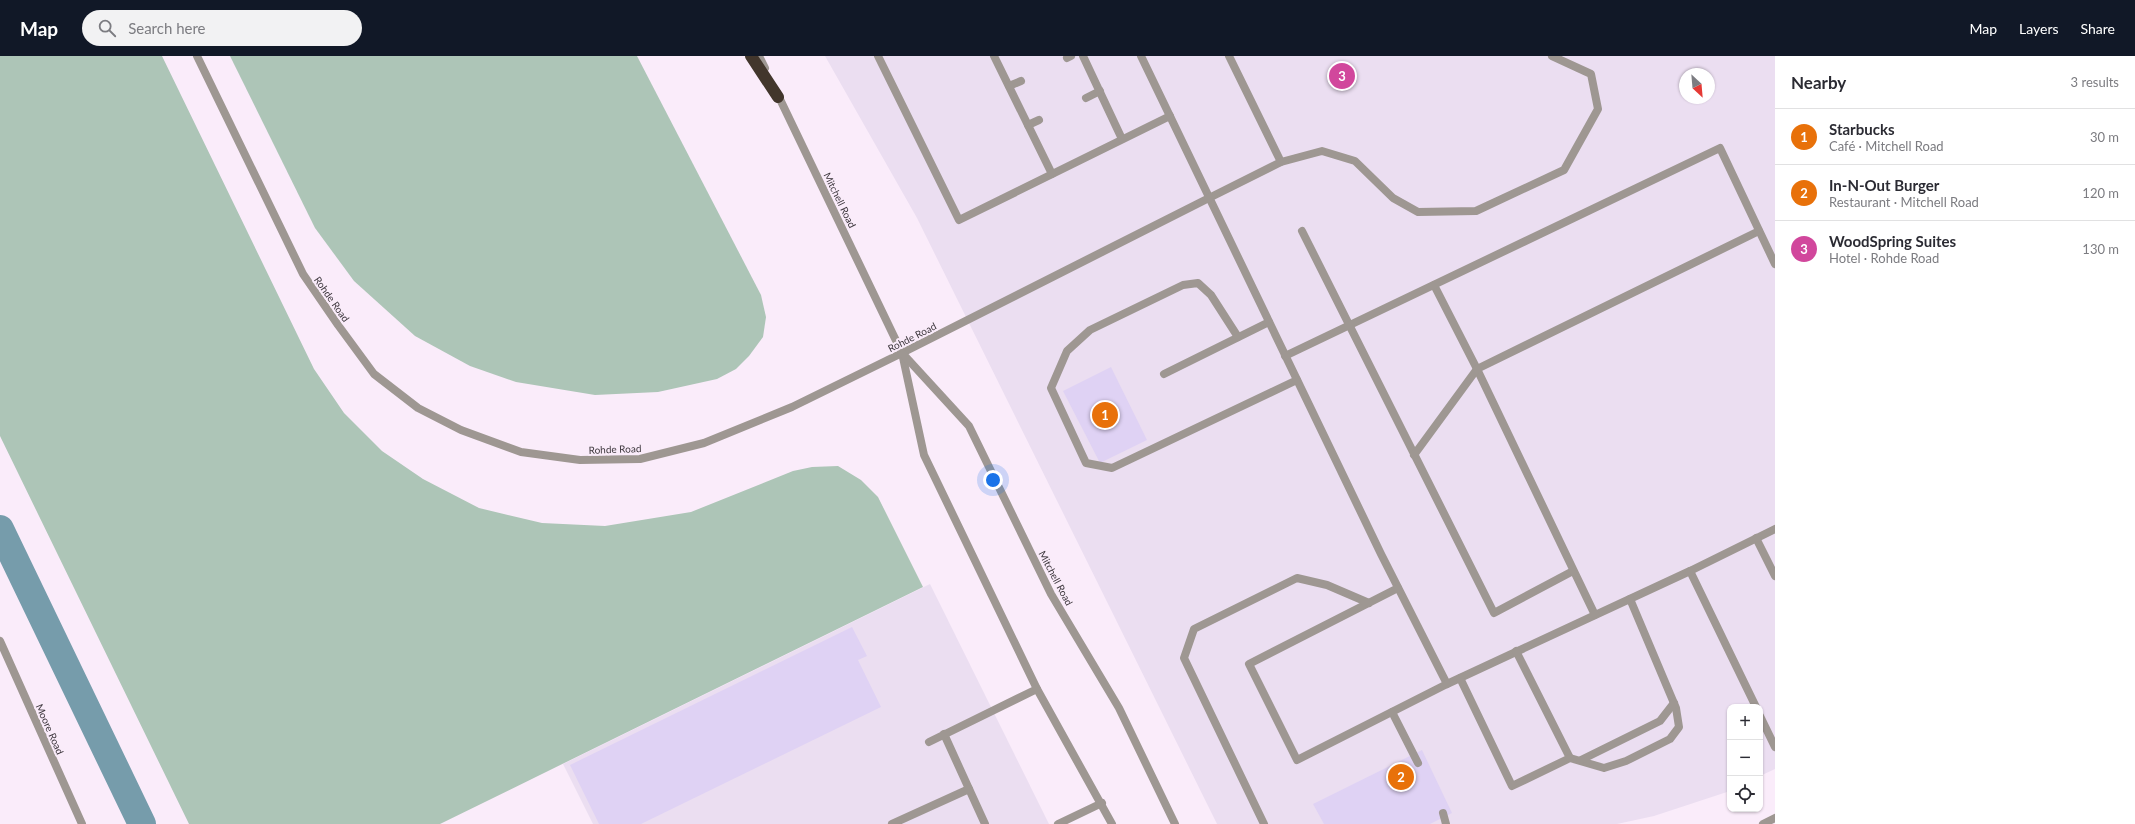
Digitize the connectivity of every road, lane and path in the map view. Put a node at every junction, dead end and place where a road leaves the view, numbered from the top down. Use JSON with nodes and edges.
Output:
{"nodes":[{"id":1,"x":196,"y":56,"type":"edge"},
{"id":2,"x":751,"y":56,"type":"edge"},
{"id":3,"x":759,"y":56,"type":"edge"},
{"id":4,"x":878,"y":56,"type":"edge"},
{"id":5,"x":994,"y":56,"type":"edge"},
{"id":6,"x":1083,"y":56,"type":"edge"},
{"id":7,"x":1141,"y":56,"type":"edge"},
{"id":8,"x":1229,"y":56,"type":"edge"},
{"id":9,"x":1552,"y":56,"type":"edge"},
{"id":10,"x":1021,"y":80,"type":"dead end"},
{"id":11,"x":1009,"y":86,"type":"junction"},
{"id":12,"x":1100,"y":91,"type":"junction"},
{"id":13,"x":778,"y":97,"type":"junction"},
{"id":14,"x":1086,"y":98,"type":"dead end"},
{"id":15,"x":1170,"y":116,"type":"junction"},
{"id":16,"x":1039,"y":120,"type":"dead end"},
{"id":17,"x":1028,"y":125,"type":"junction"},
{"id":18,"x":1122,"y":139,"type":"junction"},
{"id":19,"x":1281,"y":162,"type":"junction"},
{"id":20,"x":1052,"y":174,"type":"junction"},
{"id":21,"x":1209,"y":198,"type":"junction"},
{"id":22,"x":1302,"y":231,"type":"dead end"},
{"id":23,"x":1759,"y":231,"type":"junction"},
{"id":24,"x":1775,"y":264,"type":"edge"},
{"id":25,"x":1434,"y":285,"type":"junction"},
{"id":26,"x":1269,"y":322,"type":"junction"},
{"id":27,"x":1349,"y":326,"type":"junction"},
{"id":28,"x":1238,"y":338,"type":"junction"},
{"id":29,"x":902,"y":353,"type":"junction"},
{"id":30,"x":1285,"y":356,"type":"junction"},
{"id":31,"x":1477,"y":369,"type":"junction"},
{"id":32,"x":1164,"y":374,"type":"dead end"},
{"id":33,"x":1297,"y":380,"type":"junction"},
{"id":34,"x":1414,"y":456,"type":"junction"},
{"id":35,"x":1775,"y":528,"type":"edge"},
{"id":36,"x":1756,"y":538,"type":"junction"},
{"id":37,"x":1573,"y":571,"type":"junction"},
{"id":38,"x":1690,"y":571,"type":"junction"},
{"id":39,"x":1775,"y":576,"type":"edge"},
{"id":40,"x":1398,"y":588,"type":"junction"},
{"id":41,"x":1630,"y":599,"type":"junction"},
{"id":42,"x":1369,"y":603,"type":"junction"},
{"id":43,"x":1595,"y":615,"type":"junction"},
{"id":44,"x":0,"y":641,"type":"edge"},
{"id":45,"x":1516,"y":652,"type":"junction"},
{"id":46,"x":1460,"y":678,"type":"junction"},
{"id":47,"x":1447,"y":684,"type":"junction"},
{"id":48,"x":1037,"y":689,"type":"junction"},
{"id":49,"x":1674,"y":704,"type":"junction"},
{"id":50,"x":1755,"y":704,"type":"edge"},
{"id":51,"x":1392,"y":712,"type":"junction"},
{"id":52,"x":1763,"y":722,"type":"edge"},
{"id":53,"x":944,"y":734,"type":"junction"},
{"id":54,"x":928,"y":742,"type":"dead end"},
{"id":55,"x":1775,"y":747,"type":"edge"},
{"id":56,"x":1570,"y":758,"type":"junction"},
{"id":57,"x":1581,"y":760,"type":"junction"},
{"id":58,"x":1418,"y":763,"type":"dead end"},
{"id":59,"x":969,"y":789,"type":"junction"},
{"id":60,"x":1102,"y":803,"type":"junction"},
{"id":61,"x":1443,"y":813,"type":"dead end"},
{"id":62,"x":1775,"y":818,"type":"edge"},
{"id":63,"x":82,"y":824,"type":"edge"},
{"id":64,"x":892,"y":824,"type":"edge"},
{"id":65,"x":985,"y":824,"type":"edge"},
{"id":66,"x":1058,"y":824,"type":"edge"},
{"id":67,"x":1112,"y":824,"type":"edge"},
{"id":68,"x":1175,"y":824,"type":"edge"},
{"id":69,"x":1264,"y":824,"type":"edge"},
{"id":70,"x":1446,"y":824,"type":"edge"},
{"id":71,"x":1763,"y":824,"type":"edge"}],
"edges":[{"from":1,"to":29,"type":"street","name":"Rohde Road"},
{"from":2,"to":13,"type":"highway"},
{"from":3,"to":13,"type":"street","name":"Mitchell Road"},
{"from":4,"to":20,"type":"street"},
{"from":5,"to":11,"type":"street"},
{"from":6,"to":12,"type":"street"},
{"from":7,"to":15,"type":"street"},
{"from":8,"to":19,"type":"street"},
{"from":9,"to":19,"type":"street","name":"Rohde Road"},
{"from":10,"to":11,"type":"street"},
{"from":11,"to":17,"type":"street"},
{"from":12,"to":14,"type":"street"},
{"from":12,"to":18,"type":"street"},
{"from":13,"to":29,"type":"street","name":"Mitchell Road"},
{"from":15,"to":18,"type":"street"},
{"from":15,"to":21,"type":"street"},
{"from":16,"to":17,"type":"street"},
{"from":17,"to":20,"type":"street"},
{"from":18,"to":20,"type":"street"},
{"from":19,"to":21,"type":"street","name":"Rohde Road"},
{"from":21,"to":26,"type":"street"},
{"from":21,"to":29,"type":"street","name":"Rohde Road"},
{"from":22,"to":27,"type":"street"},
{"from":23,"to":24,"type":"street"},
{"from":23,"to":25,"type":"street"},
{"from":23,"to":31,"type":"street"},
{"from":25,"to":27,"type":"street"},
{"from":25,"to":31,"type":"street"},
{"from":26,"to":28,"type":"street"},
{"from":26,"to":30,"type":"street"},
{"from":27,"to":30,"type":"street"},
{"from":27,"to":34,"type":"street"},
{"from":28,"to":32,"type":"street"},
{"from":28,"to":33,"type":"street"},
{"from":29,"to":48,"type":"street","name":"Mitchell Road"},
{"from":29,"to":68,"type":"street","name":"Mitchell Road"},
{"from":30,"to":33,"type":"street"},
{"from":31,"to":34,"type":"street"},
{"from":31,"to":37,"type":"street"},
{"from":33,"to":40,"type":"street"},
{"from":34,"to":37,"type":"street"},
{"from":35,"to":36,"type":"street"},
{"from":36,"to":38,"type":"street"},
{"from":36,"to":39,"type":"street"},
{"from":37,"to":43,"type":"street"},
{"from":38,"to":41,"type":"street"},
{"from":38,"to":50,"type":"street"},
{"from":40,"to":42,"type":"street"},
{"from":40,"to":47,"type":"street"},
{"from":41,"to":43,"type":"street"},
{"from":41,"to":49,"type":"street"},
{"from":42,"to":51,"type":"street"},
{"from":42,"to":69,"type":"street"},
{"from":43,"to":45,"type":"street"},
{"from":44,"to":63,"type":"street","name":"Moore Road"},
{"from":45,"to":46,"type":"street"},
{"from":45,"to":56,"type":"street"},
{"from":46,"to":47,"type":"street"},
{"from":46,"to":56,"type":"street"},
{"from":47,"to":51,"type":"street"},
{"from":48,"to":53,"type":"street"},
{"from":48,"to":60,"type":"street","name":"Mitchell Road"},
{"from":49,"to":57,"type":"street"},
{"from":49,"to":57,"type":"street"},
{"from":51,"to":58,"type":"street"},
{"from":52,"to":55,"type":"street"},
{"from":53,"to":54,"type":"street"},
{"from":53,"to":59,"type":"street"},
{"from":56,"to":57,"type":"street"},
{"from":59,"to":64,"type":"street"},
{"from":59,"to":65,"type":"street"},
{"from":60,"to":66,"type":"street"},
{"from":60,"to":67,"type":"street","name":"Mitchell Road"},
{"from":61,"to":70,"type":"street"},
{"from":62,"to":71,"type":"street"}]}
